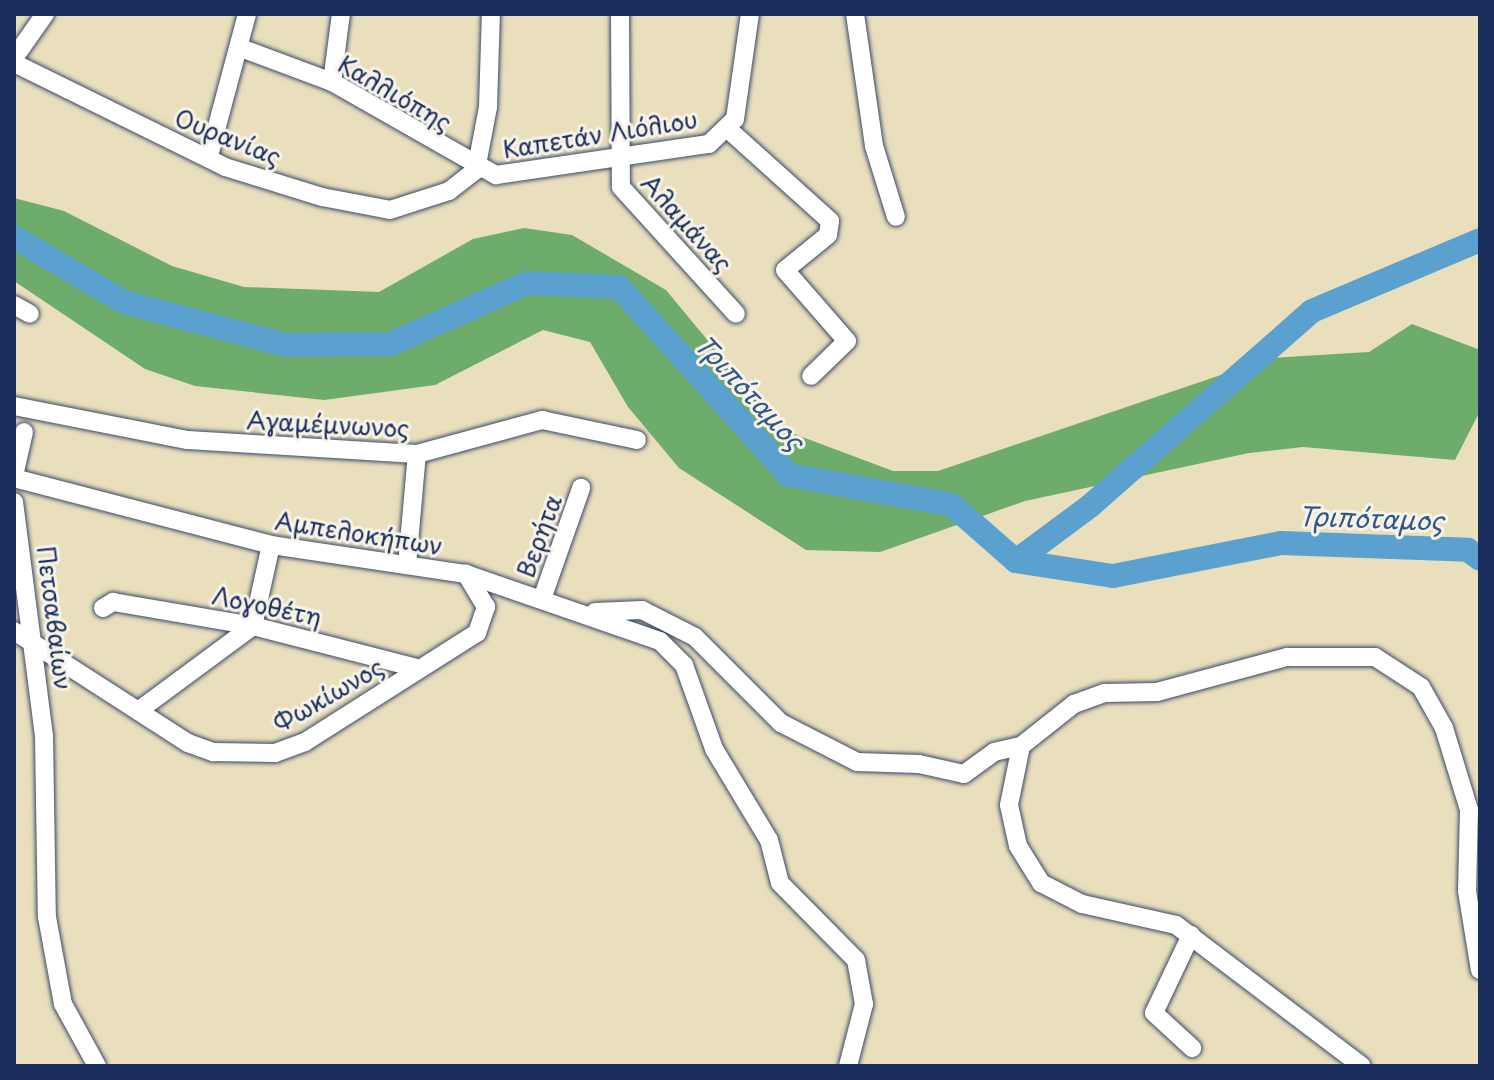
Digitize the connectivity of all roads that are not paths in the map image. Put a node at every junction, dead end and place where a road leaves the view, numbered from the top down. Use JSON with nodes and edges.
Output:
{"nodes":[{"id":1,"x":45,"y":14,"type":"edge"},
{"id":2,"x":247,"y":14,"type":"edge"},
{"id":3,"x":341,"y":14,"type":"edge"},
{"id":4,"x":491,"y":14,"type":"edge"},
{"id":5,"x":620,"y":14,"type":"edge"},
{"id":6,"x":750,"y":14,"type":"edge"},
{"id":7,"x":855,"y":14,"type":"edge"},
{"id":8,"x":241,"y":48,"type":"junction"},
{"id":9,"x":14,"y":60,"type":"edge"},
{"id":10,"x":332,"y":82,"type":"junction"},
{"id":11,"x":729,"y":130,"type":"junction"},
{"id":12,"x":209,"y":156,"type":"junction"},
{"id":13,"x":617,"y":157,"type":"junction"},
{"id":14,"x":476,"y":170,"type":"junction"},
{"id":15,"x":896,"y":217,"type":"dead end"},
{"id":16,"x":736,"y":314,"type":"dead end"},
{"id":17,"x":811,"y":376,"type":"dead end"},
{"id":18,"x":14,"y":406,"type":"edge"},
{"id":19,"x":24,"y":432,"type":"dead end"},
{"id":20,"x":637,"y":440,"type":"dead end"},
{"id":21,"x":417,"y":454,"type":"junction"},
{"id":22,"x":14,"y":477,"type":"edge"},
{"id":23,"x":581,"y":488,"type":"dead end"},
{"id":24,"x":14,"y":502,"type":"edge"},
{"id":25,"x":271,"y":545,"type":"junction"},
{"id":26,"x":407,"y":565,"type":"junction"},
{"id":27,"x":466,"y":574,"type":"junction"},
{"id":28,"x":542,"y":599,"type":"junction"},
{"id":29,"x":103,"y":608,"type":"dead end"},
{"id":30,"x":581,"y":613,"type":"junction"},
{"id":31,"x":253,"y":626,"type":"junction"},
{"id":32,"x":14,"y":631,"type":"edge"},
{"id":33,"x":36,"y":649,"type":"junction"},
{"id":34,"x":420,"y":669,"type":"junction"},
{"id":35,"x":138,"y":711,"type":"junction"},
{"id":36,"x":1021,"y":746,"type":"junction"},
{"id":37,"x":1191,"y":935,"type":"junction"},
{"id":38,"x":1480,"y":970,"type":"edge"},
{"id":39,"x":1192,"y":1048,"type":"dead end"},
{"id":40,"x":97,"y":1066,"type":"edge"},
{"id":41,"x":848,"y":1066,"type":"edge"},
{"id":42,"x":1362,"y":1066,"type":"edge"}],
"edges":[{"from":1,"to":9,"type":"street"},
{"from":2,"to":8,"type":"street"},
{"from":3,"to":10,"type":"street"},
{"from":4,"to":14,"type":"street"},
{"from":5,"to":13,"type":"street","name":"Αλαμάνας"},
{"from":6,"to":11,"type":"street"},
{"from":7,"to":15,"type":"street"},
{"from":8,"to":10,"type":"street","name":"Καλλιόπης"},
{"from":8,"to":12,"type":"street"},
{"from":9,"to":12,"type":"street","name":"Ουρανίας"},
{"from":10,"to":14,"type":"street","name":"Καλλιόπης"},
{"from":11,"to":13,"type":"street","name":"Καπετάν Λιόλιου"},
{"from":11,"to":17,"type":"street"},
{"from":12,"to":14,"type":"street","name":"Ουρανίας"},
{"from":13,"to":14,"type":"street","name":"Καπετάν Λιόλιου"},
{"from":13,"to":16,"type":"street","name":"Αλαμάνας"},
{"from":18,"to":21,"type":"street","name":"Αγαμέμνωνος"},
{"from":19,"to":22,"type":"street"},
{"from":20,"to":21,"type":"street","name":"Αγαμέμνωνος"},
{"from":21,"to":26,"type":"street"},
{"from":22,"to":25,"type":"street","name":"Αμπελοκήπων"},
{"from":23,"to":28,"type":"street","name":"Βερήτα"},
{"from":24,"to":33,"type":"street","name":"Πετσαβαίων"},
{"from":25,"to":26,"type":"street","name":"Αμπελοκήπων"},
{"from":25,"to":31,"type":"street"},
{"from":26,"to":27,"type":"street","name":"Αμπελοκήπων"},
{"from":27,"to":28,"type":"street","name":"Αμπελοκήπων"},
{"from":27,"to":34,"type":"street","name":"Φωκίωνος"},
{"from":28,"to":30,"type":"street","name":"Αμπελοκήπων"},
{"from":29,"to":31,"type":"street","name":"Λογοθέτη"},
{"from":30,"to":36,"type":"street"},
{"from":30,"to":41,"type":"street","name":"Αμπελοκήπων"},
{"from":31,"to":34,"type":"street","name":"Λογοθέτη"},
{"from":31,"to":35,"type":"street"},
{"from":32,"to":33,"type":"street","name":"Φωκίωνος"},
{"from":33,"to":35,"type":"street","name":"Φωκίωνος"},
{"from":33,"to":40,"type":"street","name":"Πετσαβαίων"},
{"from":34,"to":35,"type":"street","name":"Φωκίωνος"},
{"from":36,"to":37,"type":"street"},
{"from":36,"to":38,"type":"street"},
{"from":37,"to":39,"type":"street"},
{"from":37,"to":42,"type":"street"}]}
